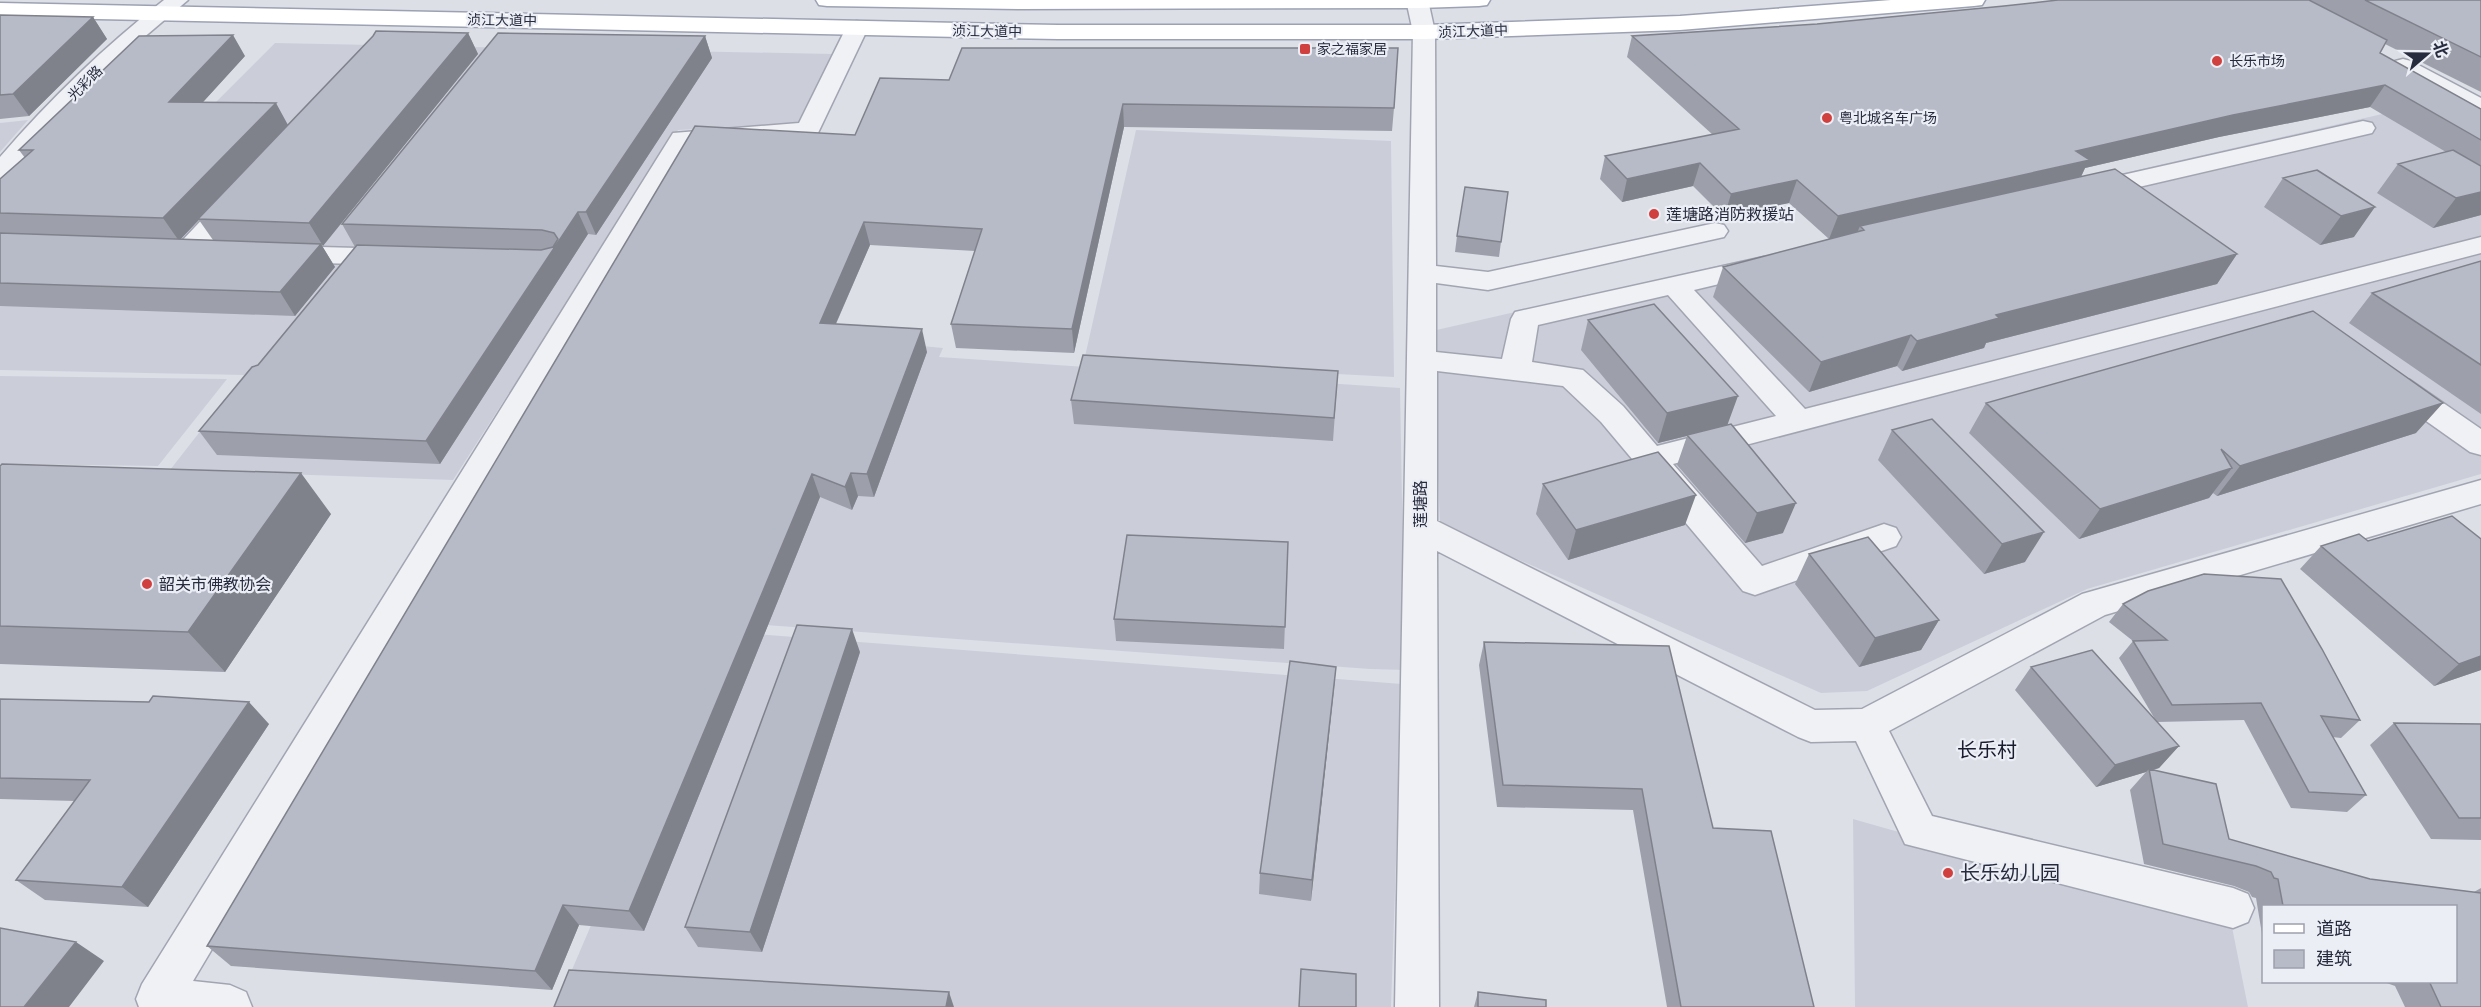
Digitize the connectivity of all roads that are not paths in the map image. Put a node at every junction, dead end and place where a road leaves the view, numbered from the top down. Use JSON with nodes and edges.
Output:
{"nodes":[{"id":1,"x":827,"y":0,"type":"edge"},
{"id":2,"x":1479,"y":0,"type":"edge"},
{"id":3,"x":1974,"y":0,"type":"edge"},
{"id":4,"x":1020,"y":1,"type":"edge"},
{"id":5,"x":169,"y":7,"type":"edge"},
{"id":6,"x":0,"y":10,"type":"edge"},
{"id":7,"x":1420,"y":12,"type":"edge"},
{"id":8,"x":857,"y":28,"type":"junction"},
{"id":9,"x":2379,"y":54,"type":"edge"},
{"id":10,"x":2481,"y":108,"type":"edge"},
{"id":11,"x":2363,"y":128,"type":"dead end"},
{"id":12,"x":0,"y":173,"type":"edge"},
{"id":13,"x":253,"y":182,"type":"edge"},
{"id":14,"x":2059,"y":197,"type":"edge"},
{"id":15,"x":1715,"y":231,"type":"dead end"},
{"id":16,"x":2481,"y":245,"type":"edge"},
{"id":17,"x":346,"y":249,"type":"junction"},
{"id":18,"x":224,"y":252,"type":"edge"},
{"id":19,"x":260,"y":253,"type":"edge"},
{"id":20,"x":421,"y":258,"type":"edge"},
{"id":21,"x":1790,"y":259,"type":"edge"},
{"id":22,"x":1422,"y":273,"type":"junction"},
{"id":23,"x":340,"y":282,"type":"edge"},
{"id":24,"x":1674,"y":285,"type":"junction"},
{"id":25,"x":2272,"y":299,"type":"junction"},
{"id":26,"x":2301,"y":319,"type":"edge"},
{"id":27,"x":1422,"y":360,"type":"junction"},
{"id":28,"x":1515,"y":371,"type":"junction"},
{"id":29,"x":2377,"y":372,"type":"edge"},
{"id":30,"x":1798,"y":421,"type":"junction"},
{"id":31,"x":2481,"y":444,"type":"edge"},
{"id":32,"x":1652,"y":459,"type":"junction"},
{"id":33,"x":2481,"y":492,"type":"edge"},
{"id":34,"x":1420,"y":527,"type":"junction"},
{"id":35,"x":1884,"y":537,"type":"dead end"},
{"id":36,"x":1867,"y":725,"type":"junction"},
{"id":37,"x":2232,"y":908,"type":"dead end"},
{"id":38,"x":230,"y":1007,"type":"edge"},
{"id":39,"x":1417,"y":1007,"type":"edge"}],
"edges":[{"from":1,"to":4,"type":"main road","name":"浈江大道中"},
{"from":2,"to":7,"type":"main road","name":"浈江大道中"},
{"from":3,"to":7,"type":"main road","name":"浈江大道中"},
{"from":4,"to":7,"type":"main road","name":"浈江大道中"},
{"from":5,"to":6,"type":"main road","name":"浈江大道中"},
{"from":5,"to":8,"type":"main road","name":"浈江大道中"},
{"from":5,"to":12,"type":"street","name":"光彩路"},
{"from":7,"to":8,"type":"main road","name":"浈江大道中"},
{"from":7,"to":22,"type":"street","name":"莲塘路"},
{"from":8,"to":38,"type":"street"},
{"from":9,"to":10,"type":"street"},
{"from":11,"to":14,"type":"street"},
{"from":13,"to":18,"type":"street"},
{"from":15,"to":22,"type":"street"},
{"from":16,"to":25,"type":"street"},
{"from":17,"to":19,"type":"street"},
{"from":17,"to":20,"type":"street"},
{"from":17,"to":23,"type":"street"},
{"from":21,"to":24,"type":"street"},
{"from":22,"to":27,"type":"street","name":"莲塘路"},
{"from":24,"to":28,"type":"street"},
{"from":24,"to":30,"type":"street"},
{"from":25,"to":26,"type":"street"},
{"from":25,"to":30,"type":"street"},
{"from":27,"to":28,"type":"street"},
{"from":27,"to":34,"type":"street","name":"莲塘路"},
{"from":28,"to":32,"type":"street"},
{"from":29,"to":31,"type":"street"},
{"from":30,"to":32,"type":"street"},
{"from":32,"to":35,"type":"street"},
{"from":33,"to":36,"type":"street"},
{"from":34,"to":36,"type":"street"},
{"from":34,"to":39,"type":"street","name":"莲塘路"},
{"from":36,"to":37,"type":"street"}]}
